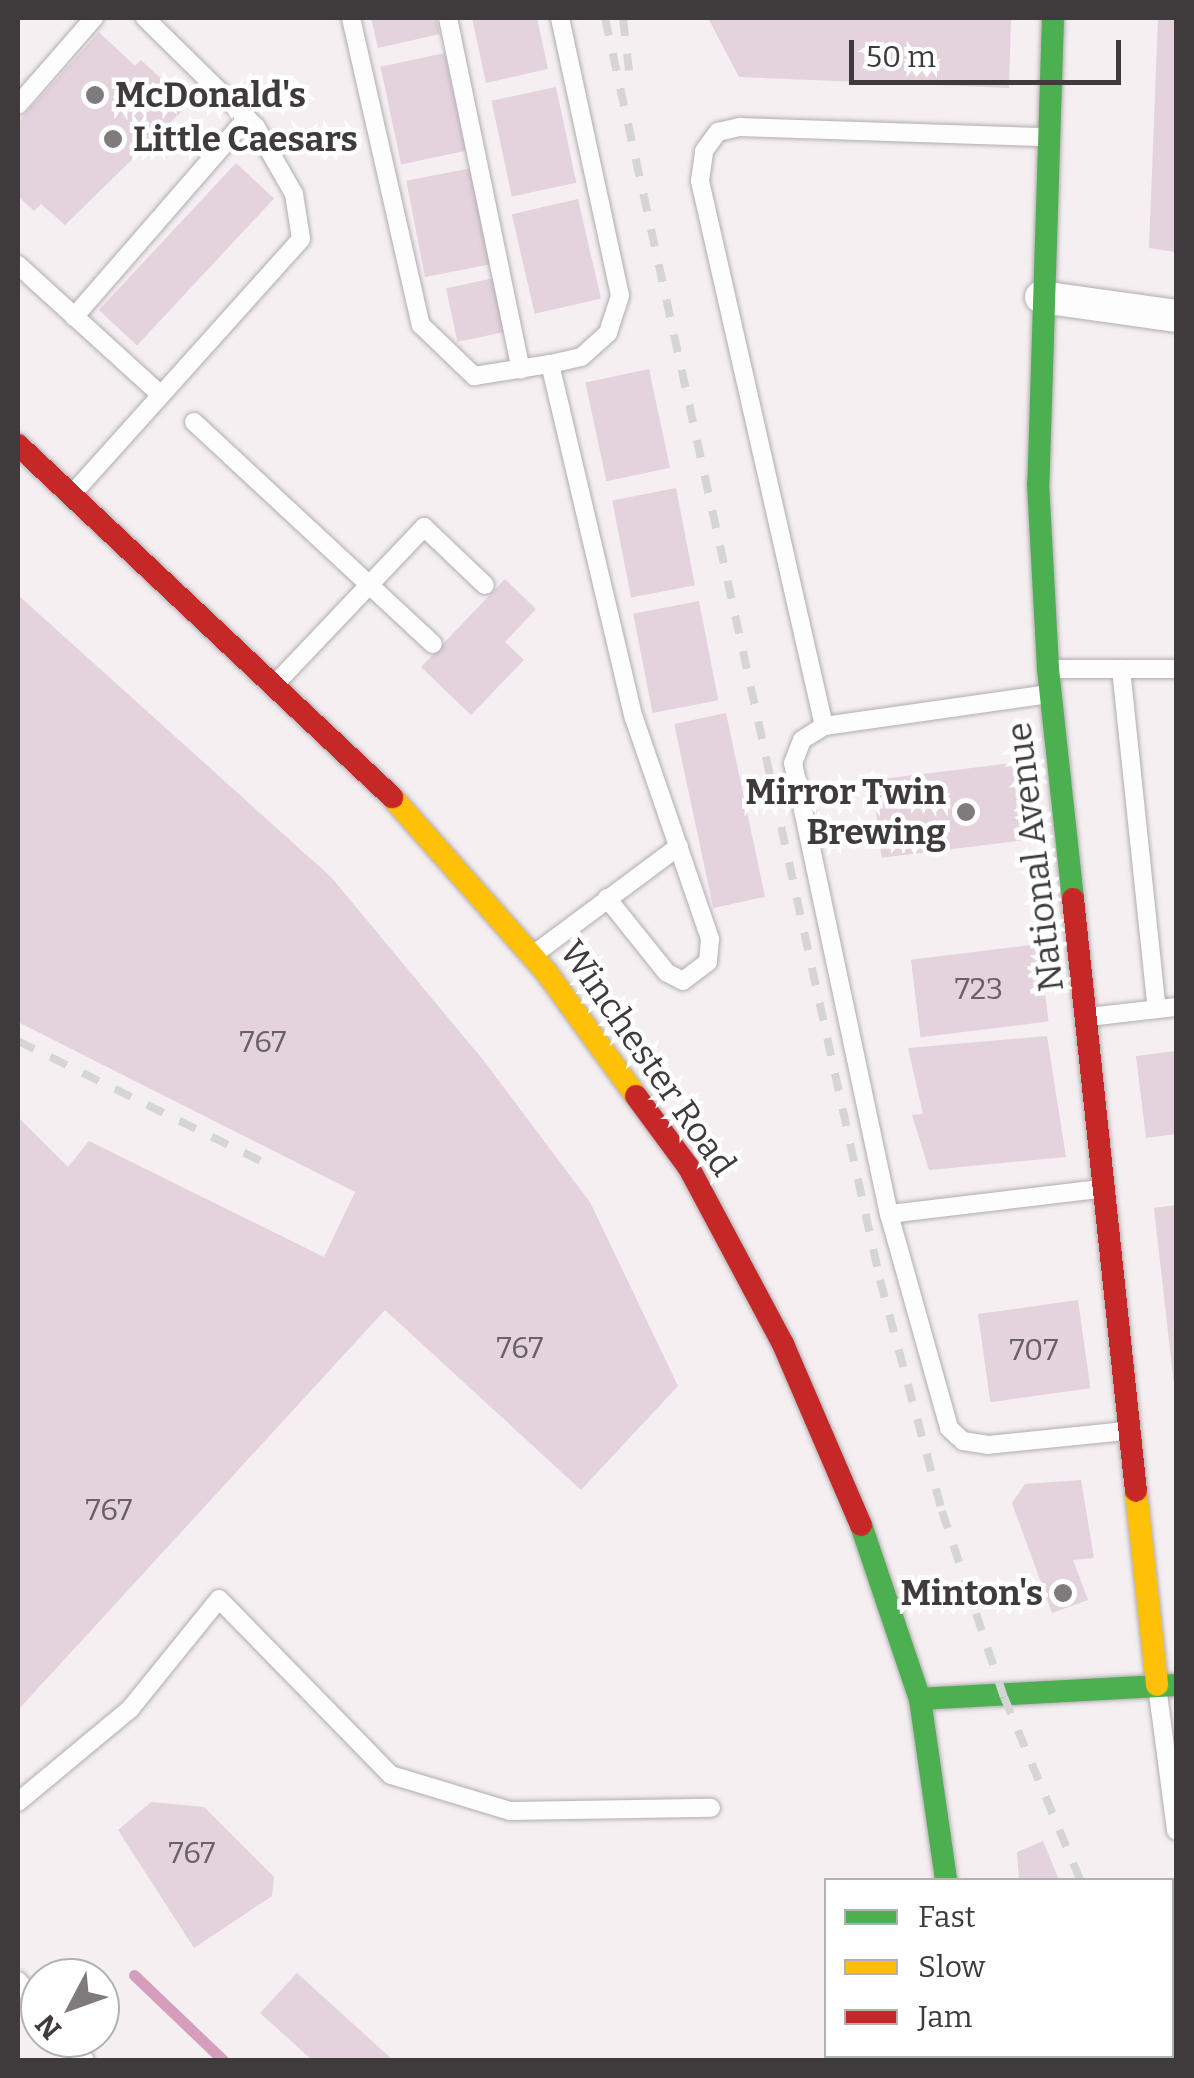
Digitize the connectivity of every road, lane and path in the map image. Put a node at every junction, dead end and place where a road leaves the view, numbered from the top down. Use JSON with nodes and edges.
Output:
{"nodes":[{"id":1,"x":94,"y":18,"type":"edge"},
{"id":2,"x":144,"y":18,"type":"edge"},
{"id":3,"x":352,"y":18,"type":"edge"},
{"id":4,"x":448,"y":18,"type":"edge"},
{"id":5,"x":560,"y":18,"type":"edge"},
{"id":6,"x":1053,"y":18,"type":"edge"},
{"id":7,"x":18,"y":104,"type":"edge"},
{"id":8,"x":247,"y":118,"type":"junction"},
{"id":9,"x":1045,"y":137,"type":"junction"},
{"id":10,"x":18,"y":265,"type":"edge"},
{"id":11,"x":1041,"y":297,"type":"junction"},
{"id":12,"x":74,"y":316,"type":"junction"},
{"id":13,"x":1176,"y":316,"type":"edge"},
{"id":14,"x":550,"y":364,"type":"junction"},
{"id":15,"x":521,"y":368,"type":"junction"},
{"id":16,"x":161,"y":395,"type":"junction"},
{"id":17,"x":194,"y":422,"type":"dead end"},
{"id":18,"x":18,"y":445,"type":"edge"},
{"id":19,"x":71,"y":495,"type":"junction"},
{"id":20,"x":370,"y":584,"type":"junction"},
{"id":21,"x":486,"y":584,"type":"dead end"},
{"id":22,"x":433,"y":644,"type":"dead end"},
{"id":23,"x":1048,"y":669,"type":"junction"},
{"id":24,"x":1122,"y":669,"type":"junction"},
{"id":25,"x":1176,"y":669,"type":"edge"},
{"id":26,"x":275,"y":684,"type":"junction"},
{"id":27,"x":1050,"y":694,"type":"junction"},
{"id":28,"x":824,"y":726,"type":"junction"},
{"id":29,"x":679,"y":846,"type":"junction"},
{"id":30,"x":607,"y":898,"type":"junction"},
{"id":31,"x":533,"y":956,"type":"junction"},
{"id":32,"x":1167,"y":1008,"type":"edge"},
{"id":33,"x":1089,"y":1017,"type":"junction"},
{"id":34,"x":1106,"y":1188,"type":"junction"},
{"id":35,"x":889,"y":1214,"type":"junction"},
{"id":36,"x":1131,"y":1431,"type":"junction"},
{"id":37,"x":1167,"y":1685,"type":"edge"},
{"id":38,"x":920,"y":1699,"type":"junction"},
{"id":39,"x":1170,"y":1752,"type":"edge"},
{"id":40,"x":18,"y":1802,"type":"edge"},
{"id":41,"x":711,"y":1808,"type":"dead end"},
{"id":42,"x":1176,"y":1831,"type":"edge"},
{"id":43,"x":946,"y":1878,"type":"edge"}],
"edges":[{"from":1,"to":7,"type":"lane"},
{"from":2,"to":8,"type":"lane"},
{"from":3,"to":15,"type":"lane"},
{"from":4,"to":15,"type":"lane"},
{"from":5,"to":14,"type":"lane"},
{"from":6,"to":9,"type":"street","name":"National Avenue"},
{"from":8,"to":12,"type":"lane"},
{"from":8,"to":16,"type":"lane"},
{"from":9,"to":11,"type":"street","name":"National Avenue"},
{"from":9,"to":28,"type":"lane"},
{"from":10,"to":12,"type":"lane"},
{"from":11,"to":13,"type":"street"},
{"from":11,"to":23,"type":"street","name":"National Avenue"},
{"from":12,"to":16,"type":"lane"},
{"from":14,"to":15,"type":"lane"},
{"from":14,"to":29,"type":"lane"},
{"from":16,"to":19,"type":"lane"},
{"from":17,"to":20,"type":"lane"},
{"from":18,"to":19,"type":"street","name":"Winchester Road"},
{"from":19,"to":26,"type":"street","name":"Winchester Road"},
{"from":20,"to":21,"type":"lane"},
{"from":20,"to":22,"type":"lane"},
{"from":20,"to":26,"type":"lane"},
{"from":23,"to":24,"type":"lane"},
{"from":23,"to":27,"type":"street","name":"National Avenue"},
{"from":24,"to":25,"type":"lane"},
{"from":24,"to":32,"type":"lane"},
{"from":26,"to":31,"type":"street","name":"Winchester Road"},
{"from":27,"to":28,"type":"lane"},
{"from":27,"to":33,"type":"street","name":"National Avenue"},
{"from":28,"to":35,"type":"lane"},
{"from":29,"to":30,"type":"lane"},
{"from":29,"to":30,"type":"lane"},
{"from":30,"to":31,"type":"lane"},
{"from":31,"to":38,"type":"street","name":"Winchester Road"},
{"from":32,"to":33,"type":"lane"},
{"from":33,"to":34,"type":"street","name":"National Avenue"},
{"from":34,"to":35,"type":"lane"},
{"from":34,"to":36,"type":"street","name":"National Avenue"},
{"from":35,"to":36,"type":"lane"},
{"from":36,"to":37,"type":"street","name":"National Avenue"},
{"from":37,"to":38,"type":"street"},
{"from":37,"to":39,"type":"lane"},
{"from":38,"to":43,"type":"street","name":"Winchester Road"},
{"from":39,"to":42,"type":"lane"},
{"from":40,"to":41,"type":"lane"}]}
